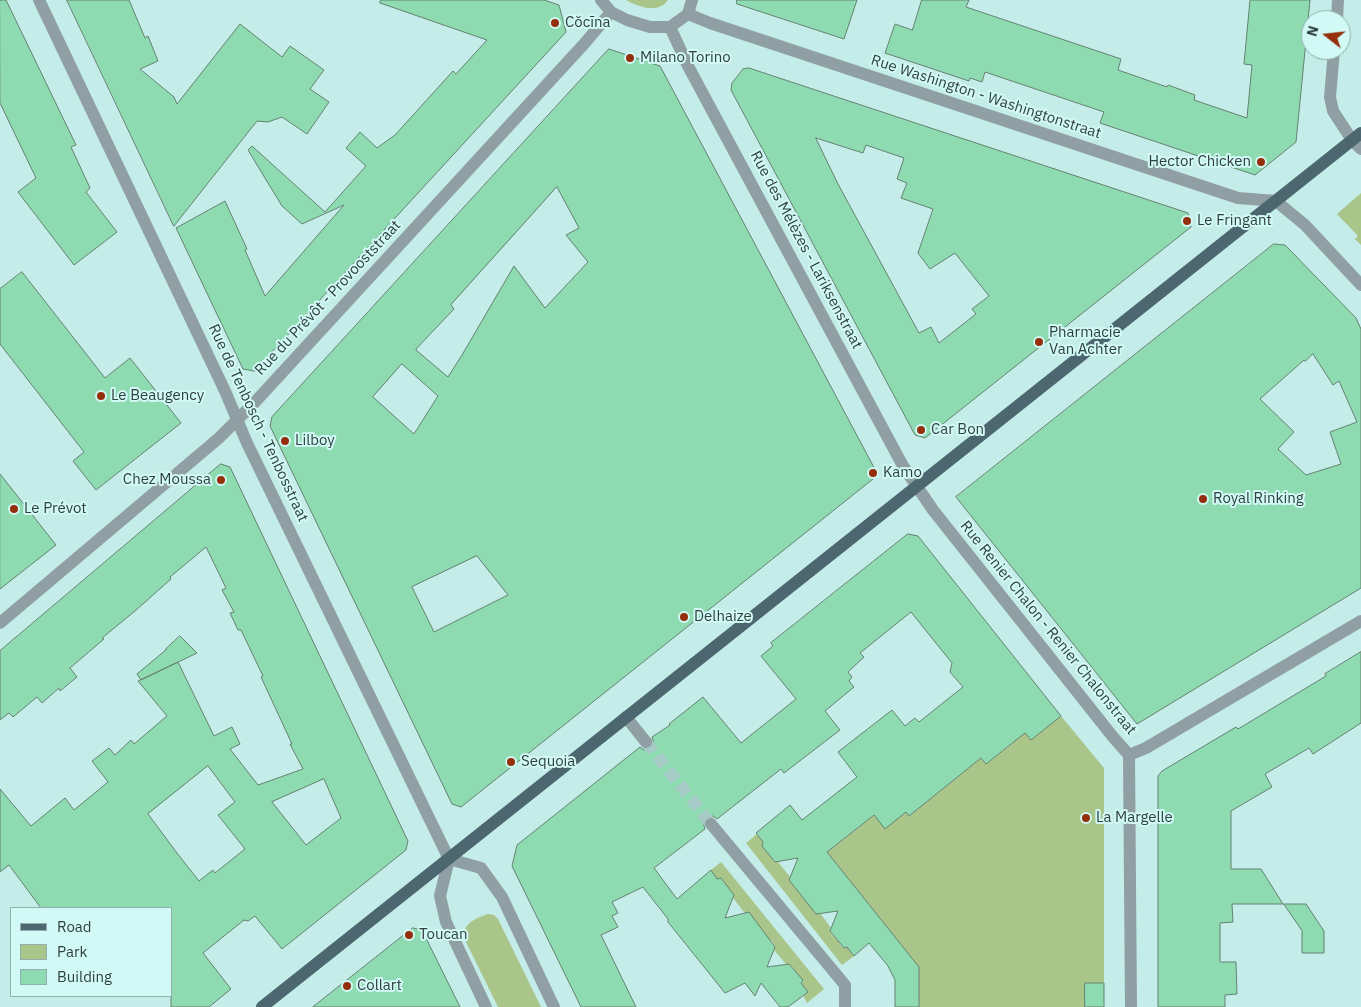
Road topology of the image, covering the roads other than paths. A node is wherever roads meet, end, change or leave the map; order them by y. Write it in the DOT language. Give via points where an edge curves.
graph roads {
  1 [pos="39,0"];
  2 [pos="601,0"];
  3 [pos="692,0"];
  4 [pos="611,12"];
  5 [pos="688,14"];
  6 [pos="670,27"];
  7 [pos="1333,60"];
  8 [pos="1358,141"];
  9 [pos="1276,201"];
  10 [pos="1361,285"];
  11 [pos="237,419"];
  12 [pos="917,486"];
  13 [pos="1361,621"];
  14 [pos="0,622"];
  15 [pos="626,717"];
  16 [pos="646,742"];
  17 [pos="1130,755"];
  18 [pos="711,824"];
  19 [pos="449,859"];
  20 [pos="262,1007"];
  21 [pos="486,1007"];
  22 [pos="554,1007"];
  23 [pos="845,1007"];
  24 [pos="1131,1007"];
  1 -- 11 [label="street, Rue de Tenbosch - Tenbosstraat"];
  2 -- 4 [label="street"];
  3 -- 5 [label="street"];
  4 -- 6 [label="street" via="650,27"];
  4 -- 11 [label="street, Rue du Prévôt - Provooststraat"];
  5 -- 6 [label="street"];
  5 -- 9 [label="street, Rue Washington - Washingtonstraat" via="1238,198"];
  6 -- 12 [label="street, Rue des Mélèzes - Lariksenstraat" via="903,466"];
  7 -- 8 [label="street" via="1330,97 1333,111"];
  8 -- 9 [label="main road"];
  9 -- 10 [label="street" via="1305,225"];
  9 -- 12 [label="main road"];
  11 -- 14 [label="street, Rue du Prévôt - Provooststraat" via="219,438"];
  11 -- 19 [label="street, Rue de Tenbosch - Tenbosstraat"];
  12 -- 15 [label="main road"];
  12 -- 17 [label="street, Rue Renier Chalon - Renier Chalonstraat"];
  13 -- 17 [label="street"];
  15 -- 16 [label="street"];
  15 -- 19 [label="main road"];
  17 -- 24 [label="street, Rue Renier Chalon - Renier Chalonstraat"];
  18 -- 23 [label="street" via="845,985"];
  19 -- 20 [label="main road"];
  19 -- 21 [label="street" via="440,896 446,922"];
  19 -- 22 [label="street" via="481,868 502,896"];
}
